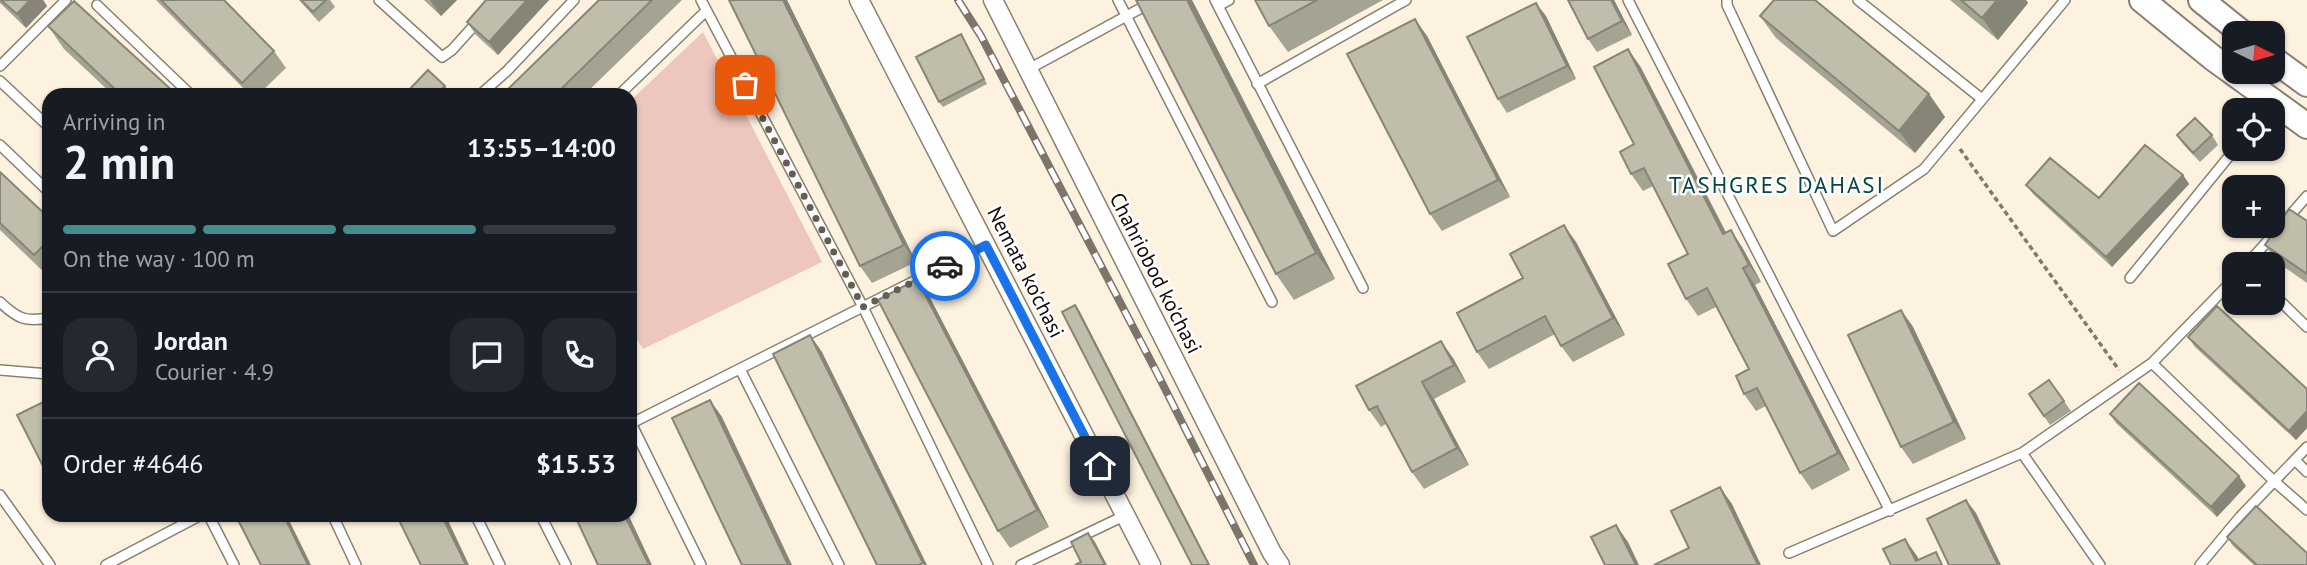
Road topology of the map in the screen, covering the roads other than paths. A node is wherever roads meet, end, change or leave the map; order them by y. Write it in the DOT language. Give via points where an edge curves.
graph roads {
  1 [pos="66,0"];
  2 [pos="379,0"];
  3 [pos="574,0"];
  4 [pos="701,0"];
  5 [pos="859,0"];
  6 [pos="993,0"];
  7 [pos="1118,0"];
  8 [pos="1156,0"];
  9 [pos="1229,0"];
  10 [pos="1406,0"];
  11 [pos="1628,0"];
  12 [pos="1727,0"];
  13 [pos="1858,0"];
  14 [pos="2065,0"];
  15 [pos="2142,0"];
  16 [pos="2200,0"];
  17 [pos="1216,3"];
  18 [pos="97,5"];
  19 [pos="488,10"];
  20 [pos="706,11"];
  21 [pos="2227,21"];
  22 [pos="0,66"];
  23 [pos="2286,69"];
  24 [pos="1027,70"];
  25 [pos="0,81"];
  26 [pos="1257,84"];
  27 [pos="2307,84"];
  28 [pos="184,88"];
  29 [pos="488,88"];
  30 [pos="626,88"];
  31 [pos="2259,98"];
  32 [pos="1982,99"];
  33 [pos="2285,115"];
  34 [pos="42,120"];
  35 [pos="2307,126"];
  36 [pos="0,145"];
  37 [pos="2225,161"];
  38 [pos="42,185"];
  39 [pos="2307,196"];
  40 [pos="986,245"];
  41 [pos="2258,252"];
  42 [pos="2130,278"];
  43 [pos="1363,288"];
  44 [pos="2222,291"];
  45 [pos="0,302"];
  46 [pos="1272,302"];
  47 [pos="2285,306"];
  48 [pos="863,307"];
  49 [pos="42,318"];
  50 [pos="2307,327"];
  51 [pos="2152,363"];
  52 [pos="740,369"];
  53 [pos="0,370"];
  54 [pos="42,373"];
  55 [pos="637,420"];
  56 [pos="637,437"];
  57 [pos="2307,447"];
  58 [pos="2022,453"];
  59 [pos="2294,460"];
  60 [pos="2307,472"];
  61 [pos="2274,481"];
  62 [pos="0,495"];
  63 [pos="2307,510"];
  64 [pos="1890,512"];
  65 [pos="1126,515"];
  66 [pos="190,522"];
  67 [pos="210,522"];
  68 [pos="336,522"];
  69 [pos="479,522"];
  70 [pos="544,522"];
  71 [pos="1789,553"];
  72 [pos="50,565"];
  73 [pos="106,565"];
  74 [pos="234,565"];
  75 [pos="356,565"];
  76 [pos="500,565"];
  77 [pos="566,565"];
  78 [pos="701,565"];
  79 [pos="839,565"];
  80 [pos="988,565"];
  81 [pos="1021,565"];
  82 [pos="1151,565"];
  83 [pos="1280,565"];
  84 [pos="2100,565"];
  85 [pos="2200,565"];
  1 -- 22 [label="lane"];
  2 -- 19 [label="lane" via="442,57"];
  3 -- 29 [label="lane"];
  4 -- 20 [label="lane"];
  5 -- 40 [label="street, Nemata ko'chasi"];
  6 -- 24 [label="street, Chahriobod ko'chasi"];
  7 -- 46 [label="lane"];
  8 -- 24 [label="lane"];
  9 -- 17 [label="lane"];
  10 -- 26 [label="lane"];
  11 -- 64 [label="lane"];
  12 -- 32 [label="lane" via="1833,231 1924,169"];
  13 -- 32 [label="lane"];
  14 -- 32 [label="lane"];
  15 -- 31 [label="main road"];
  16 -- 21 [label="main road"];
  17 -- 26 [label="lane"];
  18 -- 28 [label="lane"];
  20 -- 30 [label="lane"];
  20 -- 48 [label="lane"];
  23 -- 27 [label="main road"];
  24 -- 83 [label="street, Chahriobod ko'chasi"];
  25 -- 34 [label="lane"];
  26 -- 43 [label="lane"];
  33 -- 35 [label="main road"];
  36 -- 38 [label="lane"];
  37 -- 42 [label="lane"];
  39 -- 41 [label="lane"];
  40 -- 48 [label="lane"];
  40 -- 65 [label="street, Nemata ko'chasi"];
  44 -- 51 [label="lane"];
  45 -- 49 [label="lane" via="15,316"];
  47 -- 50 [label="lane"];
  48 -- 52 [label="lane"];
  48 -- 80 [label="lane"];
  51 -- 58 [label="lane"];
  51 -- 61 [label="lane"];
  52 -- 55 [label="lane"];
  52 -- 79 [label="lane"];
  53 -- 54 [label="lane"];
  56 -- 78 [label="lane"];
  57 -- 59 [label="lane"];
  58 -- 64 [label="lane"];
  58 -- 84 [label="lane"];
  59 -- 60 [label="lane"];
  59 -- 61 [label="lane"];
  61 -- 63 [label="lane"];
  61 -- 85 [label="lane"];
  62 -- 72 [label="lane"];
  64 -- 71 [label="lane"];
  65 -- 81 [label="lane"];
  65 -- 82 [label="street, Nemata ko'chasi"];
  66 -- 73 [label="lane"];
  67 -- 74 [label="lane"];
  68 -- 75 [label="lane"];
  69 -- 76 [label="lane"];
  70 -- 77 [label="lane"];
}
